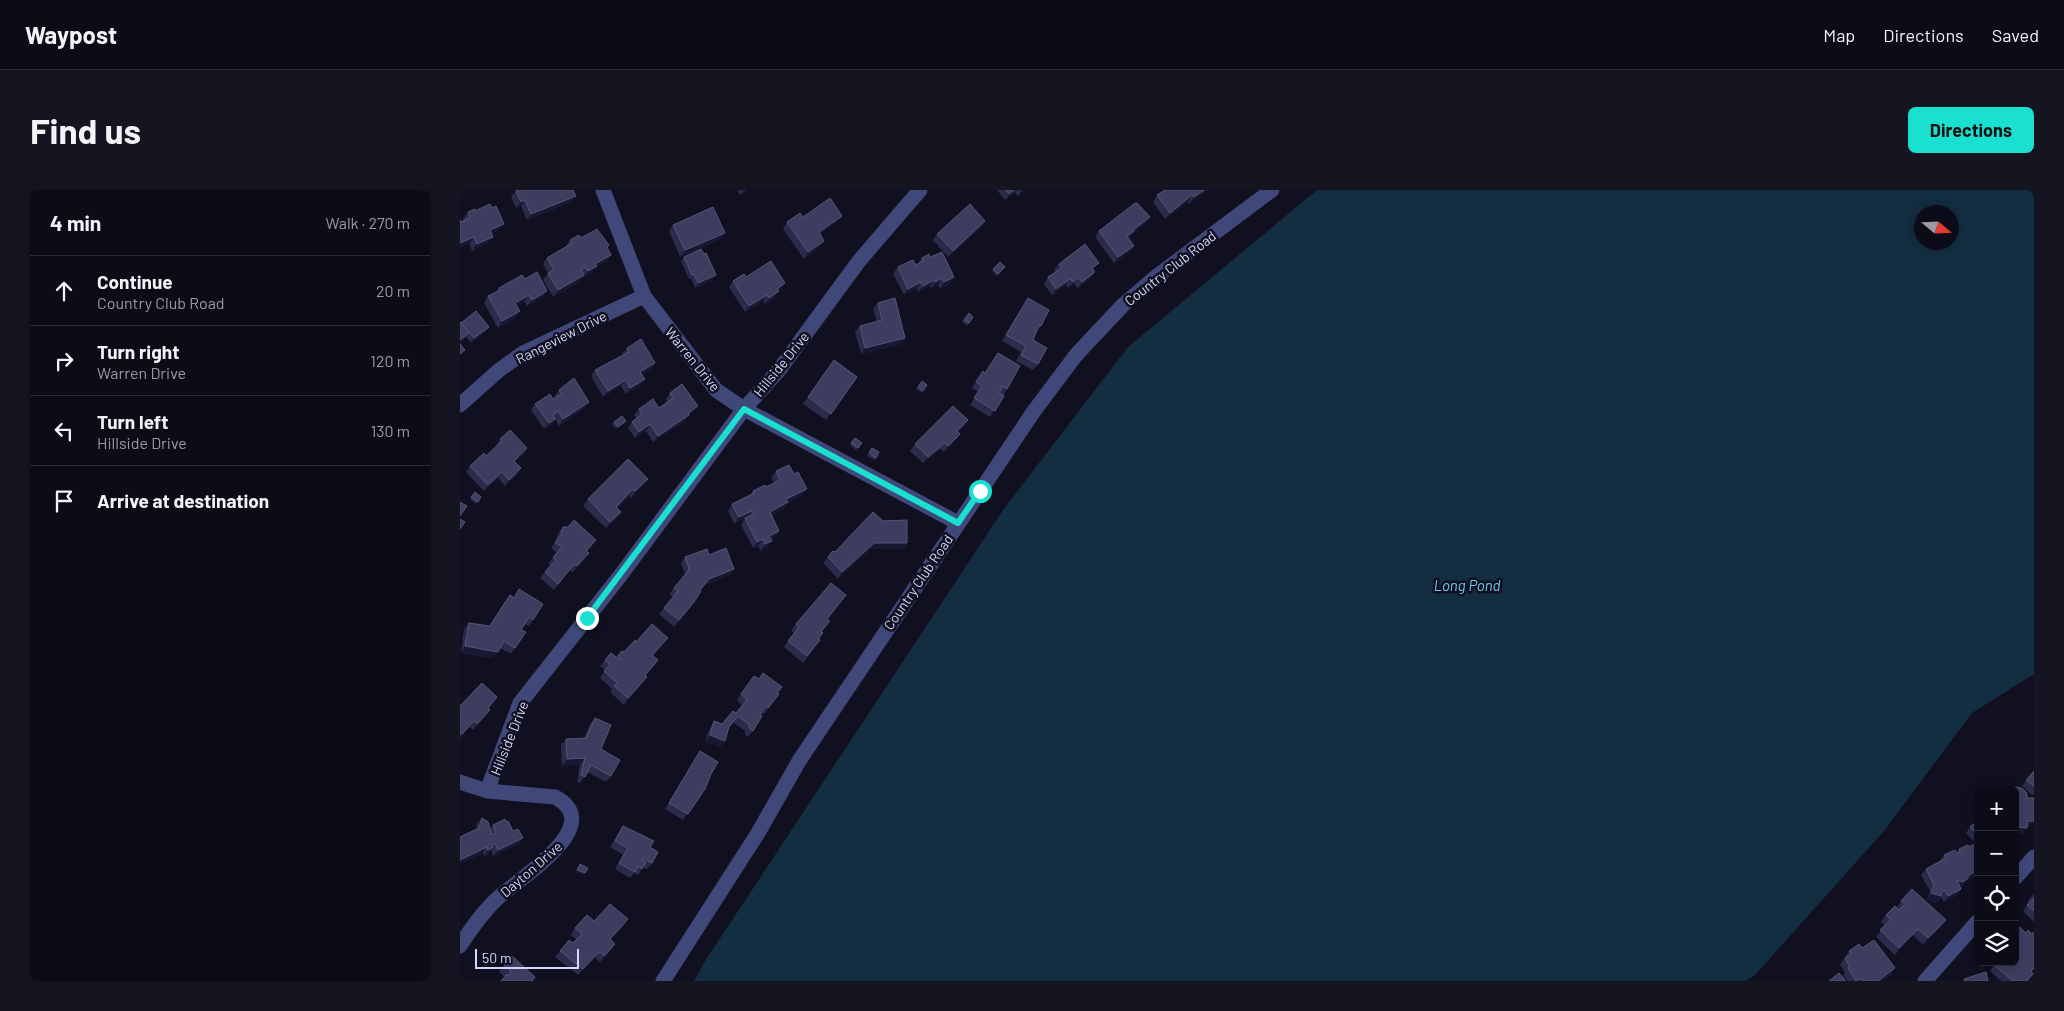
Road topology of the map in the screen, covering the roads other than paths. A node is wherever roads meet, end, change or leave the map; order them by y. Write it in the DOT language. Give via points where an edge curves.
graph roads {
  1 [pos="603,190"];
  2 [pos="920,190"];
  3 [pos="1272,190"];
  4 [pos="644,296"];
  5 [pos="460,405"];
  6 [pos="744,409"];
  7 [pos="958,523"];
  8 [pos="460,782"];
  9 [pos="487,791"];
  10 [pos="2034,857"];
  11 [pos="2017,876"];
  12 [pos="1974,926"];
  13 [pos="460,946"];
  14 [pos="663,981"];
  15 [pos="1925,981"];
  1 -- 4 [label="street, Warren Drive"];
  2 -- 6 [label="street, Hillside Drive" via="859,261 779,370"];
  3 -- 7 [label="street, Country Club Road" via="1123,305 1076,355"];
  4 -- 5 [label="street, Rangeview Drive" via="523,353"];
  4 -- 6 [label="street, Warren Drive" via="716,390"];
  6 -- 7 [label="street, Warren Drive"];
  6 -- 9 [label="street, Hillside Drive" via="620,576 520,703"];
  7 -- 14 [label="street, Country Club Road" via="799,761 758,833"];
  8 -- 9 [label="street"];
  9 -- 13 [label="street, Dayton Drive" via="555,797 569,808 572,828 535,869 498,898 474,924"];
  10 -- 11 [label="street"];
  12 -- 15 [label="street"];
}
